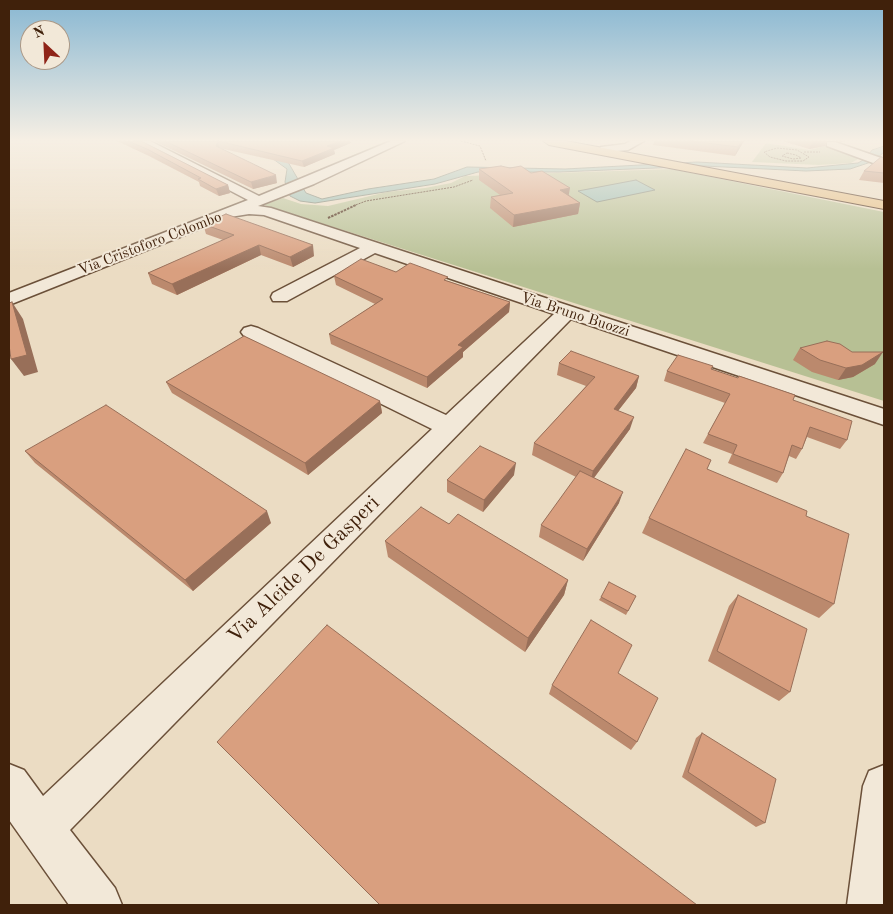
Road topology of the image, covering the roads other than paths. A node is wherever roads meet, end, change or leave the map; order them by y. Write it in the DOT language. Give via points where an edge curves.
graph roads {
  1 [pos="232,184"];
  2 [pos="298,184"];
  3 [pos="775,184"];
  4 [pos="265,199"];
  5 [pos="884,205"];
  6 [pos="230,213"];
  7 [pos="373,247"];
  8 [pos="9,292"];
  9 [pos="280,297"];
  10 [pos="9,300"];
  11 [pos="567,312"];
  12 [pos="251,332"];
  13 [pos="884,417"];
  14 [pos="450,427"];
  15 [pos="9,785"];
  16 [pos="884,786"];
  17 [pos="41,828"];
  18 [pos="98,905"];
  19 [pos="872,905"];
  1 -- 4 [label="street"];
  2 -- 4 [label="street, Via Cristoforo Colombo"];
  3 -- 5 [label="main road"];
  4 -- 6 [label="street, Via Bruno Buozzi" via="248,210"];
  4 -- 7 [label="street, Via Bruno Buozzi" via="312,227"];
  4 -- 8 [label="street, Via Cristoforo Colombo"];
  6 -- 10 [label="street, Via Cristoforo Colombo"];
  7 -- 9 [label="street"];
  7 -- 11 [label="street, Via Bruno Buozzi"];
  11 -- 13 [label="street, Via Bruno Buozzi"];
  11 -- 14 [label="street, Via Alcide De Gasperi"];
  12 -- 14 [label="street"];
  14 -- 17 [label="street, Via Alcide De Gasperi"];
  15 -- 17 [label="street"];
  16 -- 19 [label="street"];
  17 -- 18 [label="street"];
}
